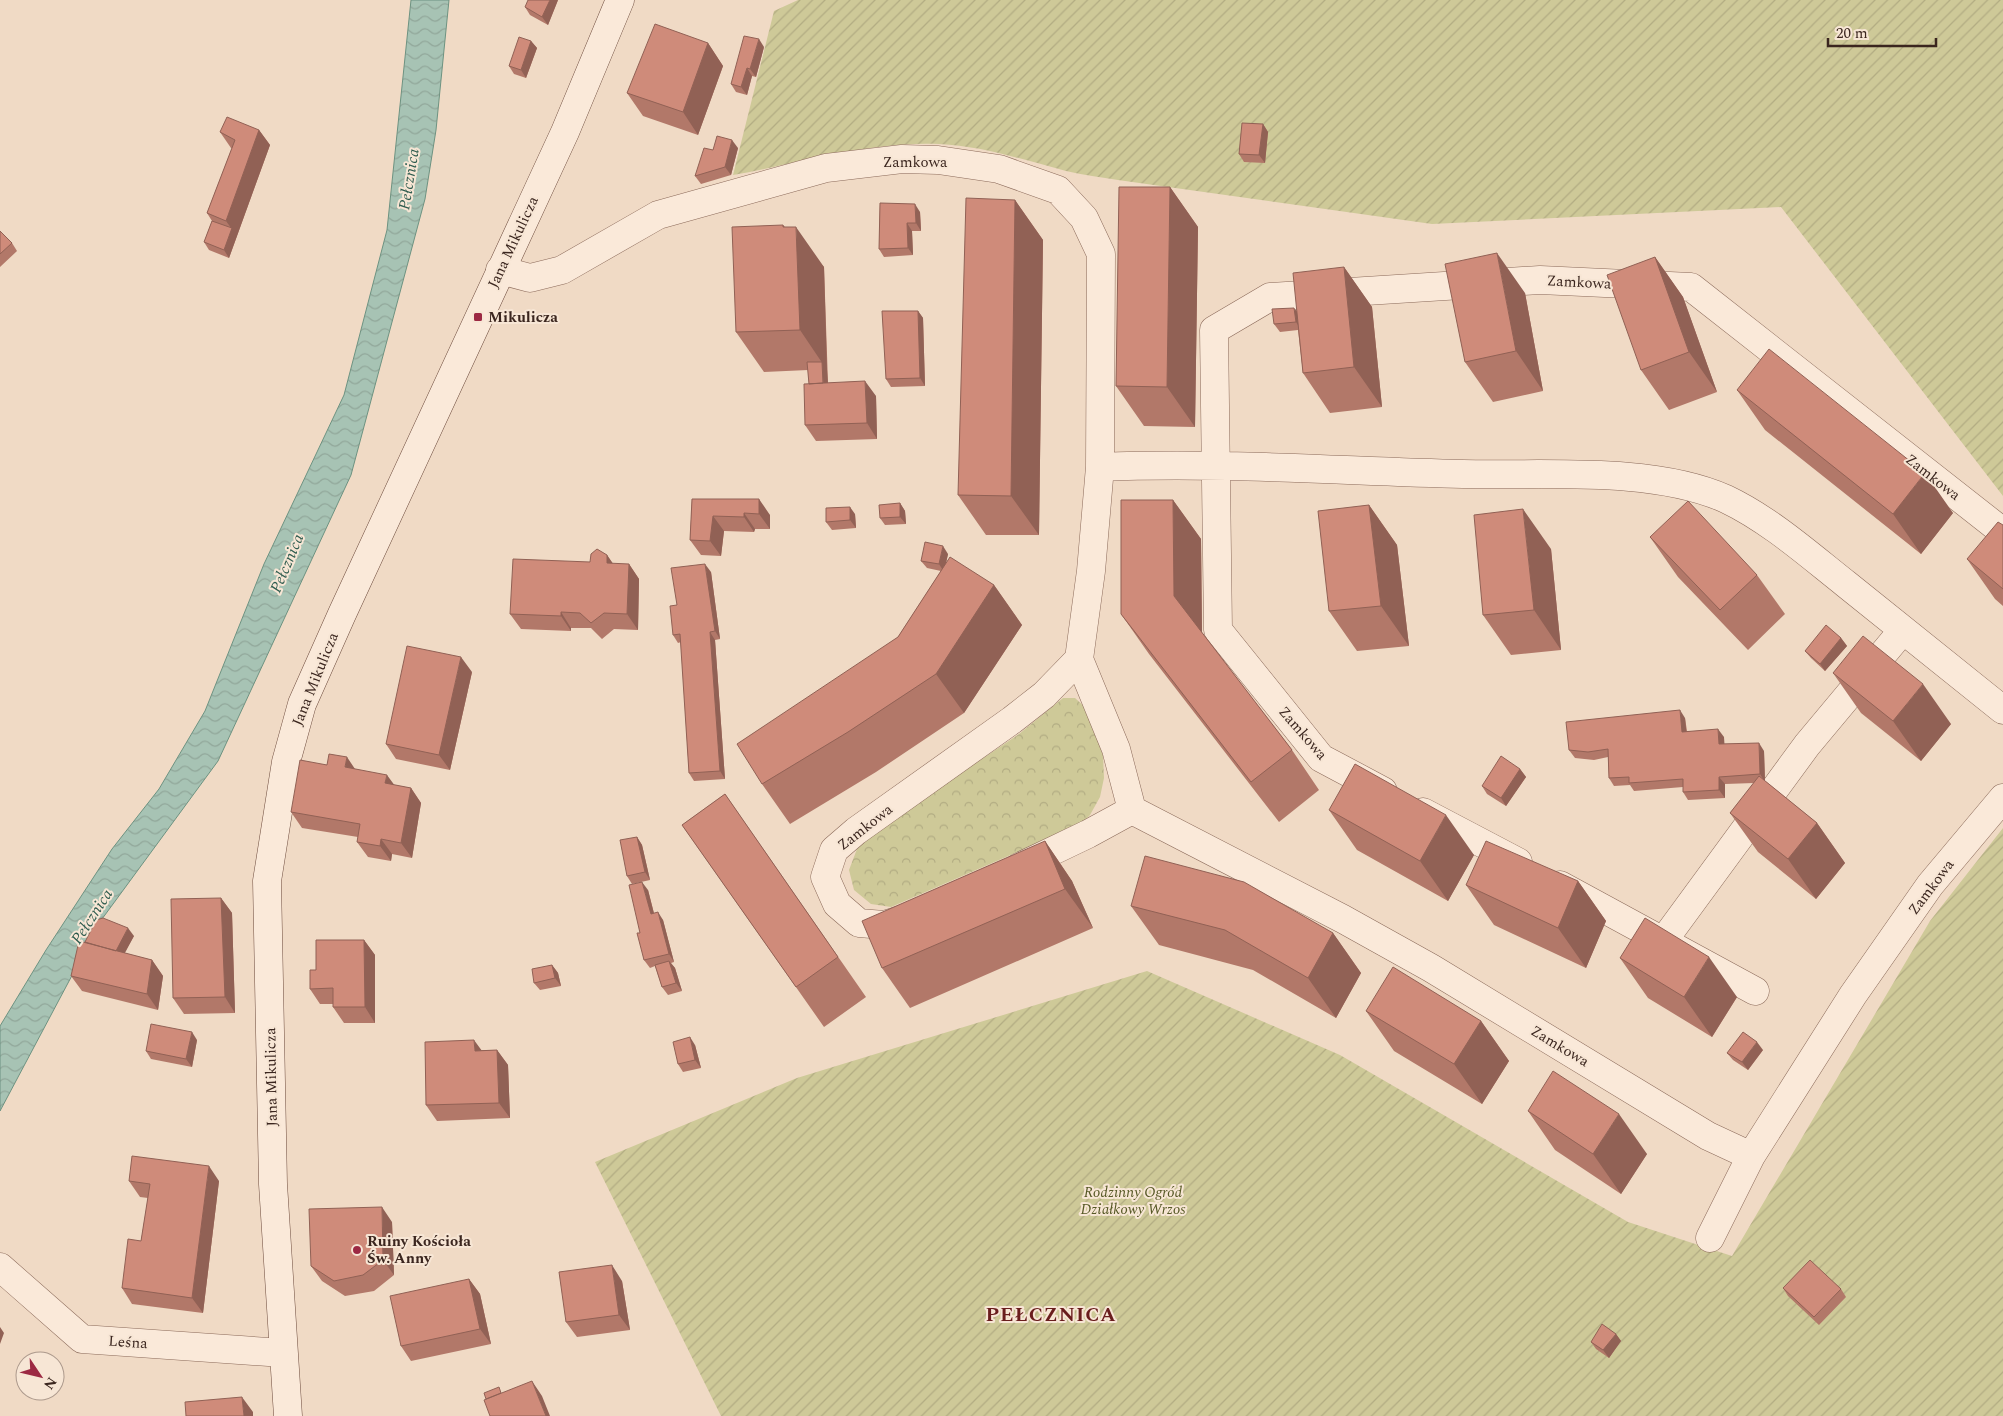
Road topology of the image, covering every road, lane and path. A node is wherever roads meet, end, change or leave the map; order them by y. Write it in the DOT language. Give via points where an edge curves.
graph roads {
  1 [pos="620,0"];
  2 [pos="500,270"];
  3 [pos="1217,465"];
  4 [pos="1100,467"];
  5 [pos="2003,532"];
  6 [pos="1903,630"];
  7 [pos="1079,659"];
  8 [pos="2003,710"];
  9 [pos="2003,798"];
  10 [pos="1132,810"];
  11 [pos="999,876"];
  12 [pos="928,910"];
  13 [pos="1664,940"];
  14 [pos="1755,991"];
  15 [pos="1750,1156"];
  16 [pos="1710,1238"];
  17 [pos="0,1267"];
  18 [pos="283,1353"];
  19 [pos="288,1416"];
  1 -- 2 [label="street, Jana Mikulicza" via="565,132"];
  2 -- 4 [label="street, Zamkowa" via="530,278 562,270 658,215 826,168 902,159 938,160 999,169 1058,190 1084,218 1101,254"];
  2 -- 18 [label="street, Jana Mikulicza" via="302,704 286,762 267,881 273,1184"];
  3 -- 4 [label="street"];
  3 -- 5 [label="street, Zamkowa" via="1214,330 1270,297 1540,280 1691,287"];
  3 -- 6 [label="street" via="1465,474 1565,474 1639,478 1691,487 1746,509 1800,547"];
  3 -- 13 [label="street, Zamkowa" via="1218,630 1321,758"];
  4 -- 7 [label="street, Zamkowa"];
  6 -- 8 [label="street"];
  6 -- 13 [label="street" via="1807,745"];
  7 -- 10 [label="street" via="1116,749"];
  7 -- 12 [label="street, Zamkowa" via="1044,695 1012,720 834,850 825,877 837,904 859,923 884,925"];
  9 -- 15 [label="street, Zamkowa" via="1930,885 1853,995"];
  10 -- 11 [label="street"];
  10 -- 15 [label="street, Zamkowa" via="1431,968 1708,1136"];
  13 -- 14 [label="street, Zamkowa"];
  15 -- 16 [label="street, Zamkowa"];
  17 -- 18 [label="street, Leśna" via="82,1339"];
  18 -- 19 [label="street, Jana Mikulicza"];
}
